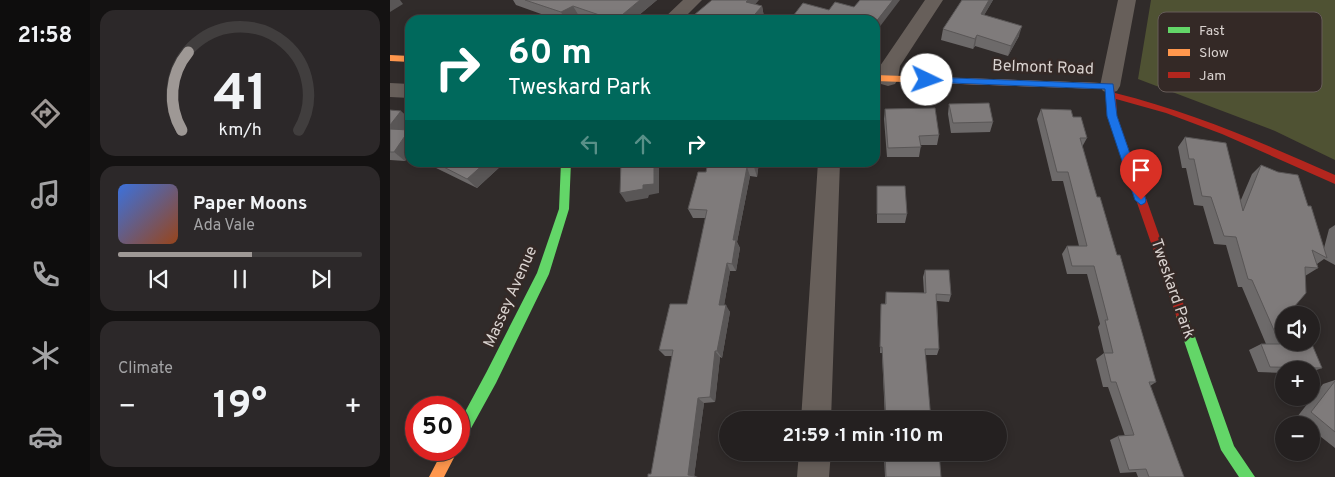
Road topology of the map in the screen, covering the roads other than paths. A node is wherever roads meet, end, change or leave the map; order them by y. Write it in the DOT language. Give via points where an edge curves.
graph roads {
  1 [pos="693,0"];
  2 [pos="934,0"];
  3 [pos="1127,0"];
  4 [pos="676,15"];
  5 [pos="390,58"];
  6 [pos="405,59"];
  7 [pos="882,78"];
  8 [pos="390,90"];
  9 [pos="405,91"];
  10 [pos="1110,91"];
  11 [pos="566,167"];
  12 [pos="829,167"];
  13 [pos="1335,180"];
  14 [pos="816,411"];
  15 [pos="470,416"];
  16 [pos="445,461"];
  17 [pos="814,461"];
  18 [pos="436,477"];
  19 [pos="813,477"];
  20 [pos="1248,477"];
  1 -- 4 [label="street"];
  2 -- 7 [label="street"];
  3 -- 10 [label="street"];
  5 -- 6 [label="street"];
  7 -- 10 [label="street, Belmont Road"];
  8 -- 9 [label="street"];
  10 -- 13 [label="street, Belmont Road" via="1201,122"];
  10 -- 20 [label="street, Tweskard Park" via="1112,116 1228,450"];
  11 -- 15 [label="street, Massey Avenue" via="564,209 543,274"];
  12 -- 14 [label="street"];
  16 -- 18 [label="street"];
  17 -- 19 [label="street"];
}
